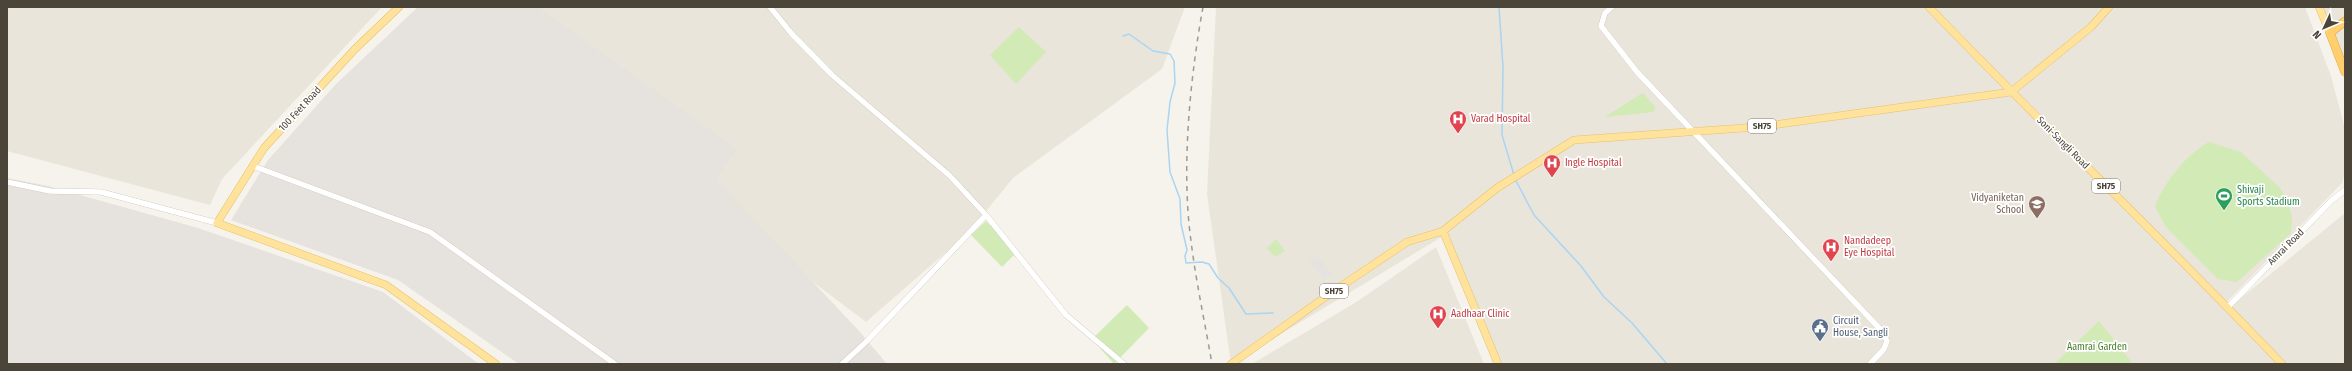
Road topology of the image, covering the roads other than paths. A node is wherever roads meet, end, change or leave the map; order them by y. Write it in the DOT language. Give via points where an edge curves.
graph roads {
  1 [pos="399,7"];
  2 [pos="770,7"];
  3 [pos="1612,7"];
  4 [pos="1929,7"];
  5 [pos="2110,7"];
  6 [pos="2319,7"];
  7 [pos="2345,21"];
  8 [pos="2330,33"];
  9 [pos="2345,72"];
  10 [pos="2011,92"];
  11 [pos="1693,132"];
  12 [pos="253,166"];
  13 [pos="7,182"];
  14 [pos="2345,190"];
  15 [pos="986,215"];
  16 [pos="217,222"];
  17 [pos="1443,231"];
  18 [pos="2229,306"];
  19 [pos="496,364"];
  20 [pos="615,364"];
  21 [pos="842,364"];
  22 [pos="1124,364"];
  23 [pos="1231,364"];
  24 [pos="1498,364"];
  25 [pos="1870,364"];
  26 [pos="2282,364"];
  1 -- 12 [label="main road, 100 Feet Road" via="355,49 269,142"];
  2 -- 15 [label="street" via="832,75 937,165"];
  3 -- 11 [label="street" via="1601,23 1603,30 1650,87"];
  4 -- 10 [label="main road, Soni-Sangli Road / SH75"];
  5 -- 10 [label="main road" via="2091,27"];
  6 -- 8 [label="main road"];
  7 -- 8 [label="highway"];
  8 -- 9 [label="highway"];
  10 -- 11 [label="main road, SH75" via="1758,127"];
  10 -- 18 [label="main road, Soni-Sangli Road / SH75"];
  11 -- 17 [label="main road, SH75" via="1574,140 1521,172"];
  11 -- 25 [label="street" via="1881,330 1887,341 1884,349"];
  12 -- 16 [label="main road, 100 Feet Road"];
  12 -- 20 [label="street" via="430,232"];
  13 -- 16 [label="street" via="50,191 101,192"];
  14 -- 18 [label="street, Amrai Road" via="2331,201"];
  15 -- 21 [label="street"];
  15 -- 22 [label="street" via="1066,315"];
  16 -- 19 [label="main road" via="386,285"];
  17 -- 23 [label="main road, SH75" via="1408,242"];
  17 -- 24 [label="main road"];
  18 -- 26 [label="main road, Soni-Sangli Road / SH75"];
}
